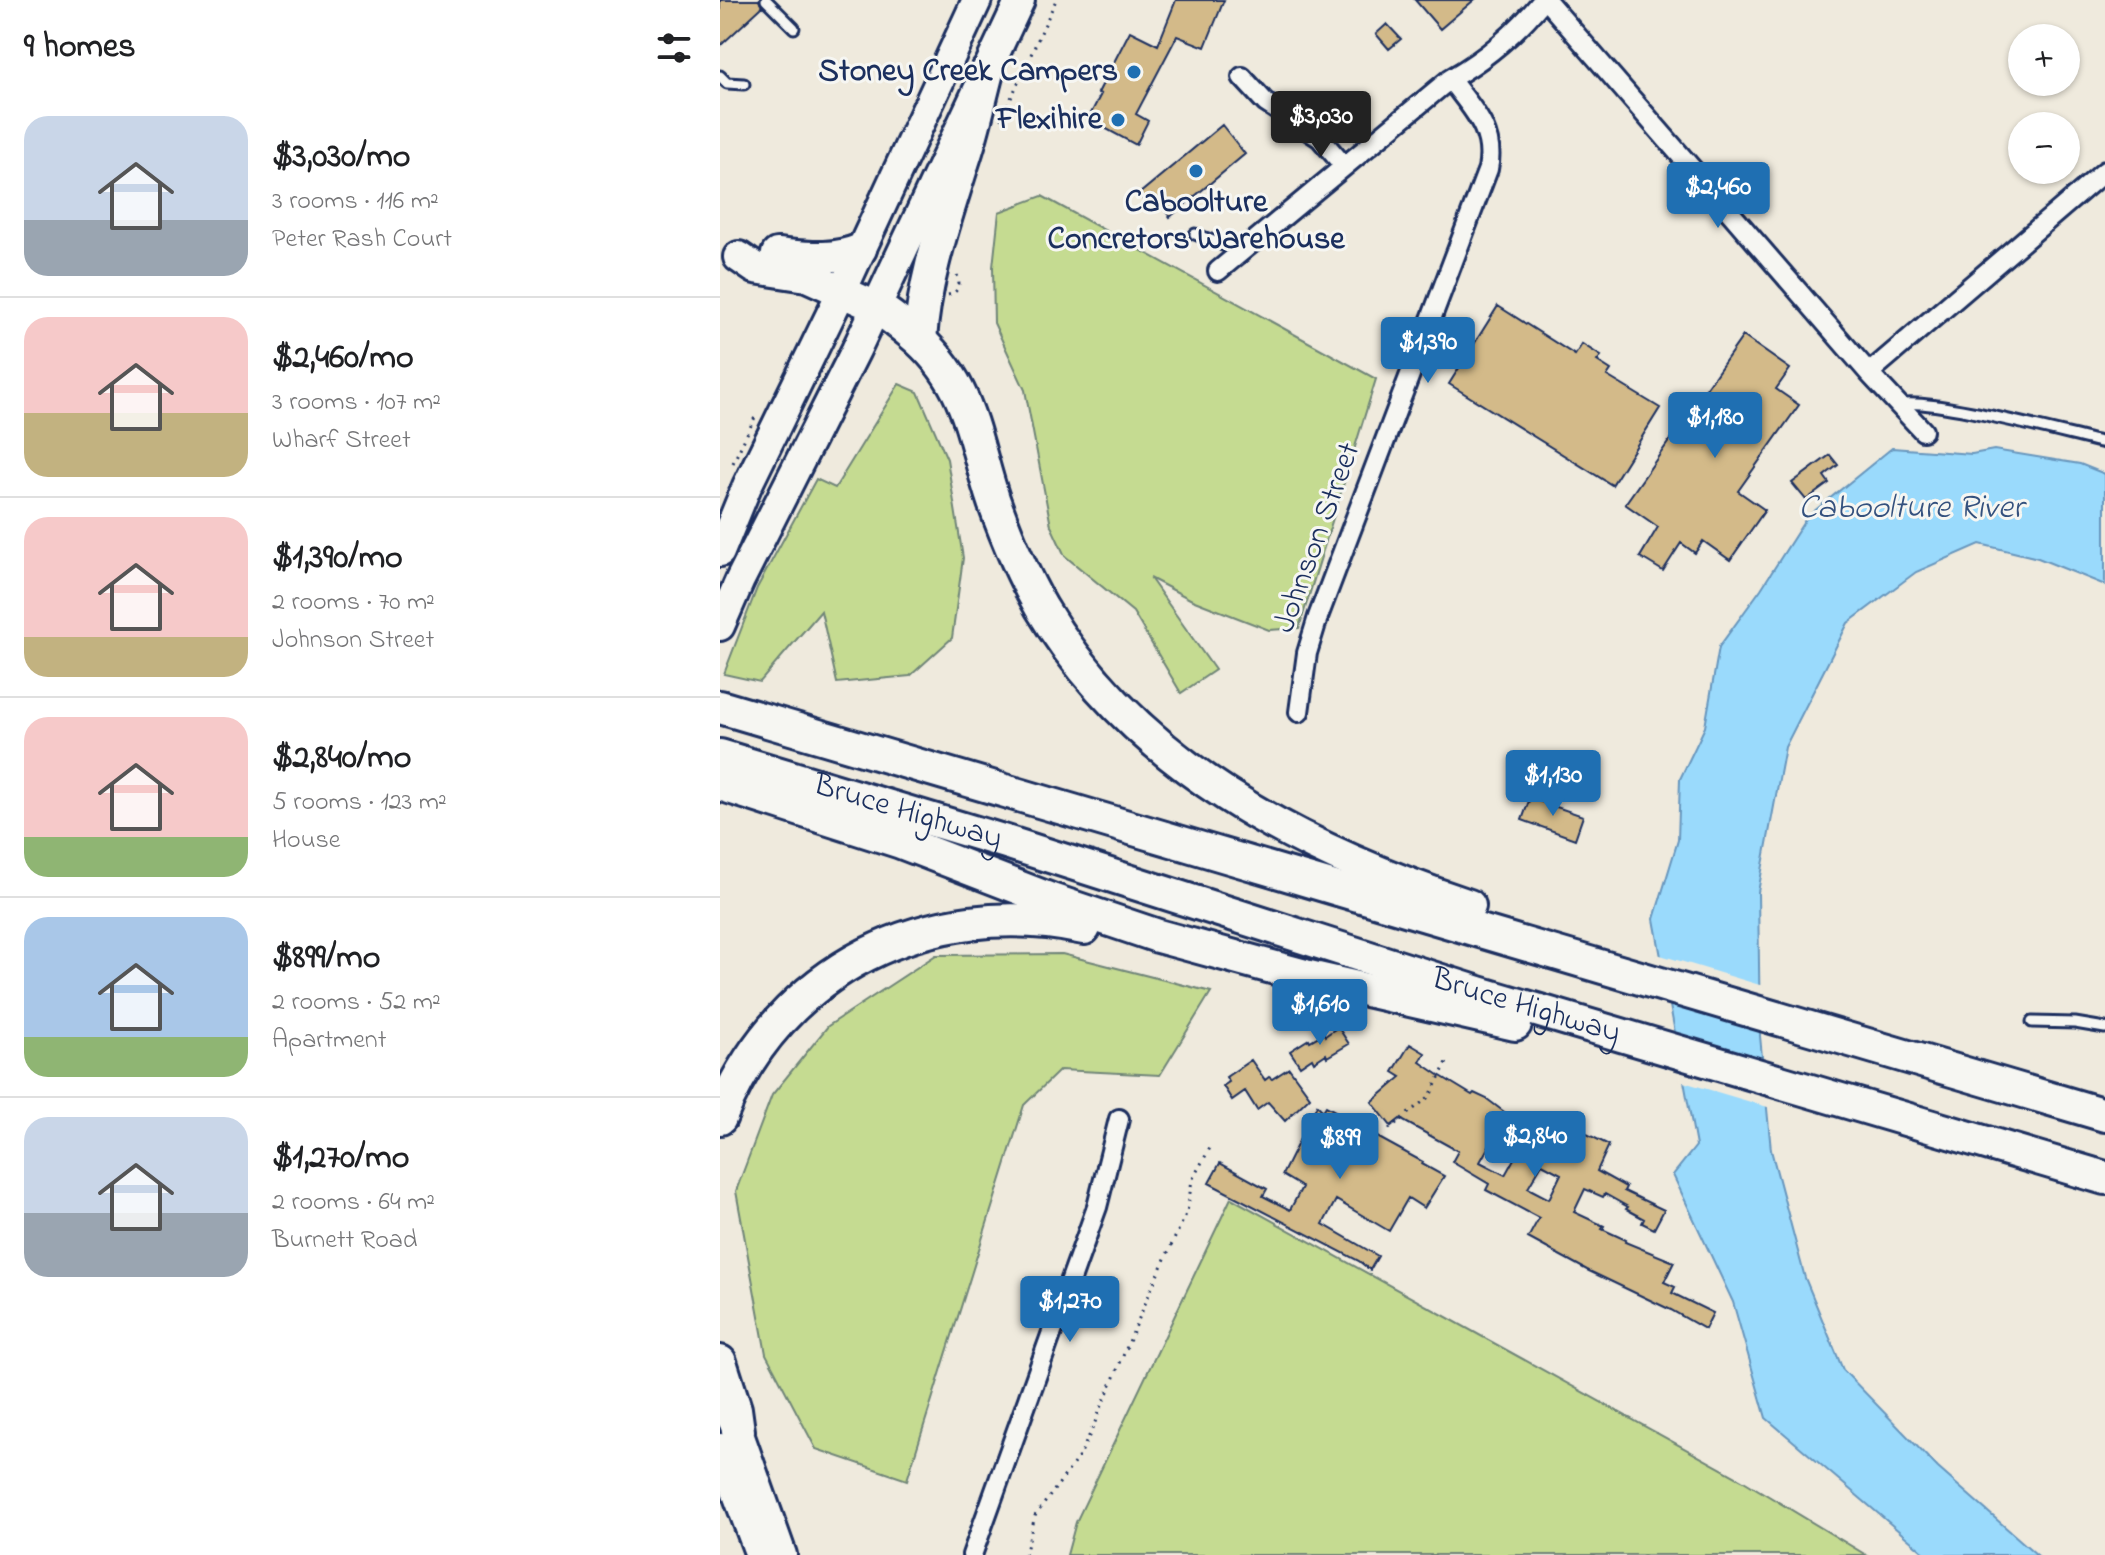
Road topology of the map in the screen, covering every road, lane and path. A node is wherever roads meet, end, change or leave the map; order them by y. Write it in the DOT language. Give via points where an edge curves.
graph roads {
  1 [pos="766,0"];
  2 [pos="977,0"];
  3 [pos="1020,0"];
  4 [pos="1544,0"];
  5 [pos="794,28"];
  6 [pos="987,72"];
  7 [pos="720,76"];
  8 [pos="1242,77"];
  9 [pos="1450,79"];
  10 [pos="744,84"];
  11 [pos="1344,166"];
  12 [pos="2105,171"];
  13 [pos="1195,234"];
  14 [pos="861,249"];
  15 [pos="1241,252"];
  16 [pos="730,258"];
  17 [pos="1218,271"];
  18 [pos="842,291"];
  19 [pos="876,307"];
  20 [pos="920,340"];
  21 [pos="1869,373"];
  22 [pos="1899,405"];
  23 [pos="1923,431"];
  24 [pos="2105,443"];
  25 [pos="720,552"];
  26 [pos="720,626"];
  27 [pos="720,707"];
  28 [pos="1299,712"];
  29 [pos="720,756"];
  30 [pos="720,784"];
  31 [pos="1158,936"];
  32 [pos="1597,965"];
  33 [pos="2032,1022"];
  34 [pos="1581,1024"];
  35 [pos="2105,1028"];
  36 [pos="1448,1060"];
  37 [pos="2105,1115"];
  38 [pos="720,1118"];
  39 [pos="1119,1119"];
  40 [pos="1389,1129"];
  41 [pos="1210,1148"];
  42 [pos="2105,1178"];
  43 [pos="720,1362"];
  44 [pos="720,1390"];
  45 [pos="729,1440"];
  46 [pos="760,1555"];
  47 [pos="782,1555"];
  48 [pos="972,1555"];
  49 [pos="1025,1555"];
  1 -- 5 [label="lane"];
  2 -- 14 [label="main road"];
  3 -- 6 [label="main road"];
  4 -- 9 [label="street" via="1472,66"];
  4 -- 21 [label="street"];
  6 -- 19 [label="main road"];
  6 -- 20 [label="highway" via="942,224"];
  7 -- 10 [label="lane" via="727,83"];
  8 -- 11 [label="street" via="1266,103 1320,138"];
  9 -- 11 [label="street"];
  9 -- 28 [label="street, Johnson Street" via="1488,134 1488,169 1318,617"];
  11 -- 15 [label="street"];
  12 -- 21 [label="street"];
  13 -- 15 [label="lane"];
  14 -- 16 [label="highway" via="823,259 757,252"];
  14 -- 18 [label="main road"];
  15 -- 17 [label="street"];
  16 -- 18 [label="highway" via="755,268 807,276"];
  18 -- 19 [label="highway"];
  18 -- 25 [label="main road"];
  19 -- 20 [label="highway"];
  19 -- 26 [label="main road"];
  20 -- 32 [label="highway" via="940,359 961,393 1000,517 1041,607 1085,670 1140,730 1216,787 1327,851 1423,891 1573,940"];
  21 -- 22 [label="street"];
  22 -- 23 [label="street"];
  22 -- 24 [label="lane" via="1935,406"];
  27 -- 32 [label="highway, Bruce Highway"];
  29 -- 34 [label="highway, Bruce Highway"];
  30 -- 31 [label="highway"];
  31 -- 34 [label="highway" via="1305,976 1541,1029"];
  31 -- 38 [label="highway" via="1130,938 1065,924 1004,919 953,924 888,944 827,979 791,1008 745,1067"];
  32 -- 37 [label="highway, Bruce Highway"];
  33 -- 35 [label="lane"];
  34 -- 42 [label="highway, Bruce Highway"];
  36 -- 40 [label="path" via="1430,1096"];
  39 -- 48 [label="street" via="1097,1207"];
  41 -- 49 [label="path" via="1192,1180 1187,1212 1090,1434 1035,1516"];
  43 -- 45 [label="highway" via="735,1409"];
  44 -- 45 [label="main road"];
  45 -- 46 [label="main road"];
  45 -- 47 [label="main road"];
}
